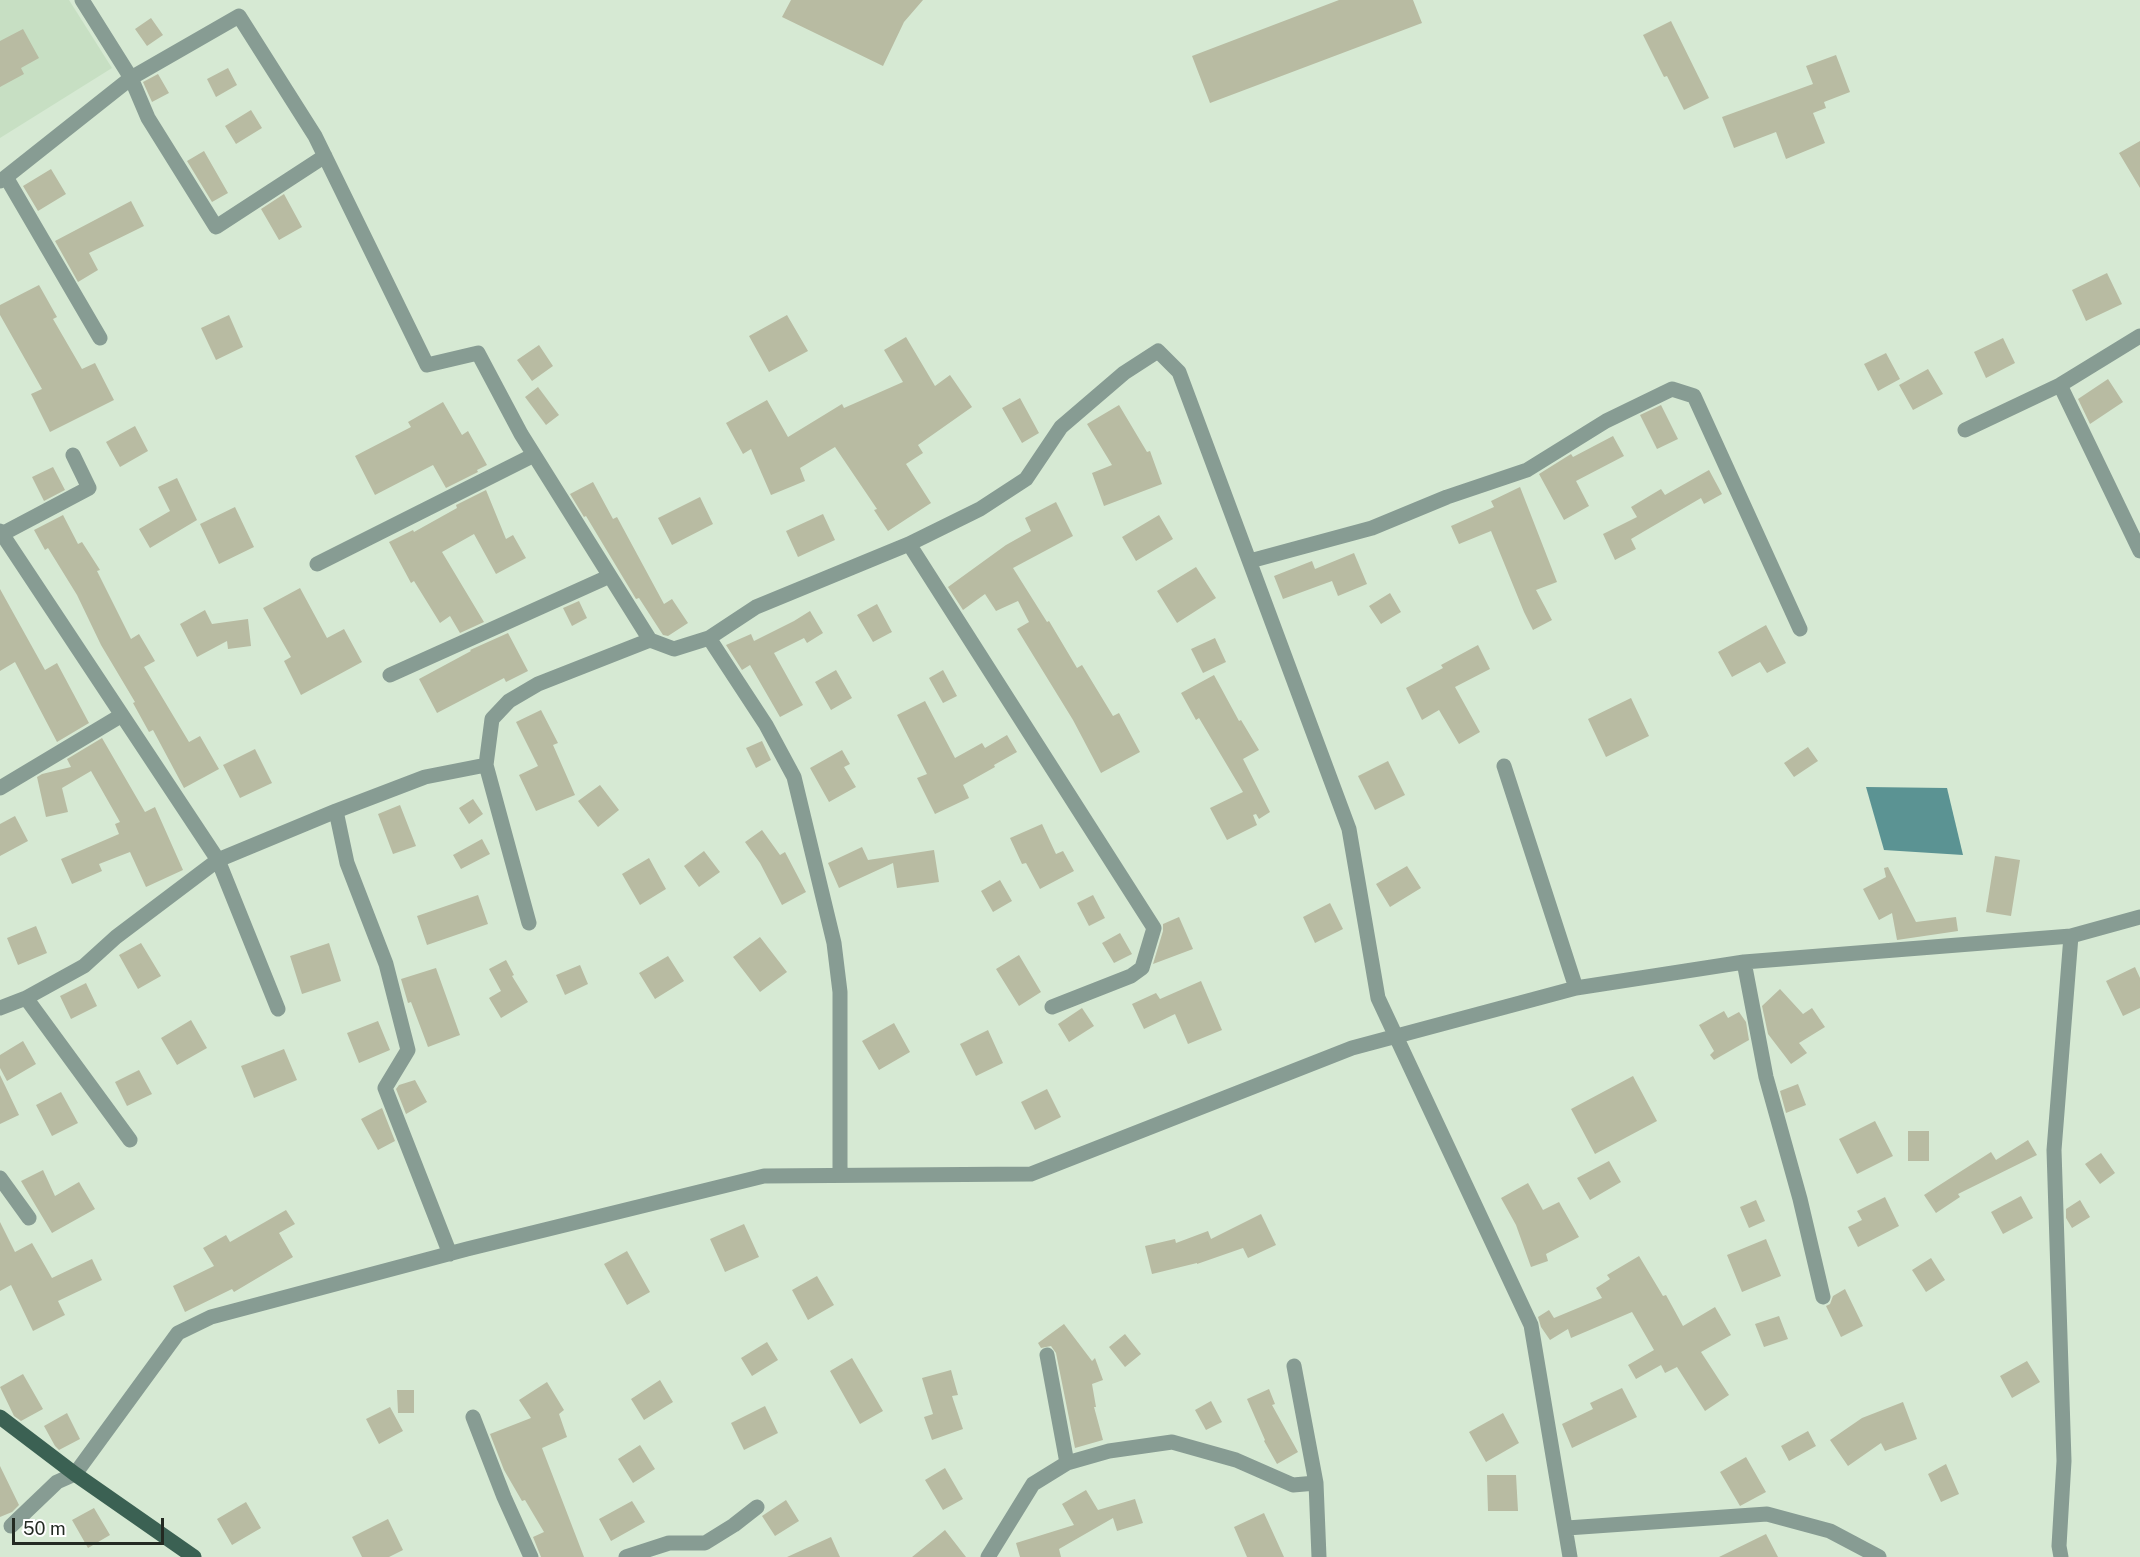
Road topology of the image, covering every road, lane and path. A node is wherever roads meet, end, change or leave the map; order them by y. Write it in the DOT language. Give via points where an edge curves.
graph roads {
  1 [pos="82,0"];
  2 [pos="130,78"];
  3 [pos="325,156"];
  4 [pos="3,179"];
  5 [pos="2140,336"];
  6 [pos="100,338"];
  7 [pos="2060,385"];
  8 [pos="1965,430"];
  9 [pos="534,454"];
  10 [pos="74,455"];
  11 [pos="1,532"];
  12 [pos="909,544"];
  13 [pos="2140,551"];
  14 [pos="1250,561"];
  15 [pos="317,564"];
  16 [pos="610,576"];
  17 [pos="1800,629"];
  18 [pos="709,638"];
  19 [pos="650,640"];
  20 [pos="390,675"];
  21 [pos="122,715"];
  22 [pos="486,765"];
  23 [pos="1504,766"];
  24 [pos="0,788"];
  25 [pos="336,812"];
  26 [pos="218,860"];
  27 [pos="2140,917"];
  28 [pos="529,923"];
  29 [pos="2072,936"];
  30 [pos="1744,962"];
  31 [pos="1576,988"];
  32 [pos="26,998"];
  33 [pos="1052,1007"];
  34 [pos="0,1008"];
  35 [pos="278,1009"];
  36 [pos="1396,1036"];
  37 [pos="130,1140"];
  38 [pos="840,1175"];
  39 [pos="0,1178"];
  40 [pos="29,1218"];
  41 [pos="450,1254"];
  42 [pos="1823,1297"];
  43 [pos="1047,1356"];
  44 [pos="1294,1366"];
  45 [pos="0,1417"];
  46 [pos="473,1417"];
  47 [pos="1067,1463"];
  48 [pos="75,1474"];
  49 [pos="1316,1483"];
  50 [pos="757,1507"];
  51 [pos="11,1526"];
  52 [pos="1567,1528"];
  53 [pos="191,1556"];
  54 [pos="531,1557"];
  55 [pos="626,1557"];
  56 [pos="988,1557"];
  57 [pos="1319,1557"];
  58 [pos="1570,1557"];
  59 [pos="1879,1557"];
  60 [pos="2061,1557"];
  1 -- 2 [label="street"];
  2 -- 3 [label="street" via="239,16"];
  2 -- 3 [label="street" via="148,118 216,227"];
  2 -- 4 [label="street"];
  3 -- 9 [label="street" via="427,365 478,352"];
  4 -- 6 [label="street"];
  5 -- 7 [label="street"];
  7 -- 8 [label="street"];
  7 -- 13 [label="street"];
  9 -- 15 [label="street"];
  9 -- 16 [label="street"];
  10 -- 11 [label="street" via="89,488"];
  11 -- 21 [label="street"];
  12 -- 14 [label="street" via="980,509 1026,479 1061,426 1124,373 1158,351 1179,372"];
  12 -- 18 [label="street" via="756,606"];
  12 -- 33 [label="street" via="1154,928 1142,968 1137,972"];
  14 -- 17 [label="street" via="1372,528 1447,496 1527,470 1606,421 1672,389 1694,396"];
  14 -- 36 [label="street" via="1348,829 1378,998"];
  16 -- 19 [label="street"];
  16 -- 20 [label="street"];
  18 -- 19 [label="street" via="674,650"];
  18 -- 38 [label="street" via="766,725 794,777 834,943 840,992"];
  19 -- 22 [label="street" via="538,684 509,701 492,719"];
  21 -- 24 [label="street"];
  21 -- 26 [label="street"];
  22 -- 25 [label="street" via="425,777"];
  22 -- 28 [label="street"];
  23 -- 31 [label="street"];
  25 -- 26 [label="street"];
  25 -- 41 [label="street" via="347,862 386,964 408,1050 386,1088"];
  26 -- 32 [label="street" via="84,966"];
  26 -- 35 [label="street"];
  27 -- 29 [label="street"];
  29 -- 30 [label="street"];
  29 -- 60 [label="street" via="2054,1150 2064,1461"];
  30 -- 31 [label="street"];
  30 -- 42 [label="street" via="1766,1077"];
  31 -- 36 [label="street"];
  32 -- 34 [label="street"];
  32 -- 37 [label="street"];
  36 -- 38 [label="street" via="1352,1048 1031,1174"];
  36 -- 52 [label="street" via="1531,1325"];
  38 -- 41 [label="street" via="764,1176"];
  39 -- 40 [label="street"];
  41 -- 48 [label="street" via="211,1317 178,1333"];
  43 -- 47 [label="street"];
  44 -- 49 [label="street"];
  45 -- 48 [label="main road"];
  46 -- 54 [label="street"];
  47 -- 49 [label="street" via="1109,1451 1172,1442 1236,1460 1293,1485"];
  47 -- 56 [label="street" via="1033,1484"];
  48 -- 51 [label="street" via="57,1482"];
  48 -- 53 [label="main road"];
  49 -- 57 [label="street"];
  50 -- 55 [label="street" via="705,1543 669,1543"];
  52 -- 58 [label="street"];
  52 -- 59 [label="street" via="1767,1514 1830,1531"];
}
